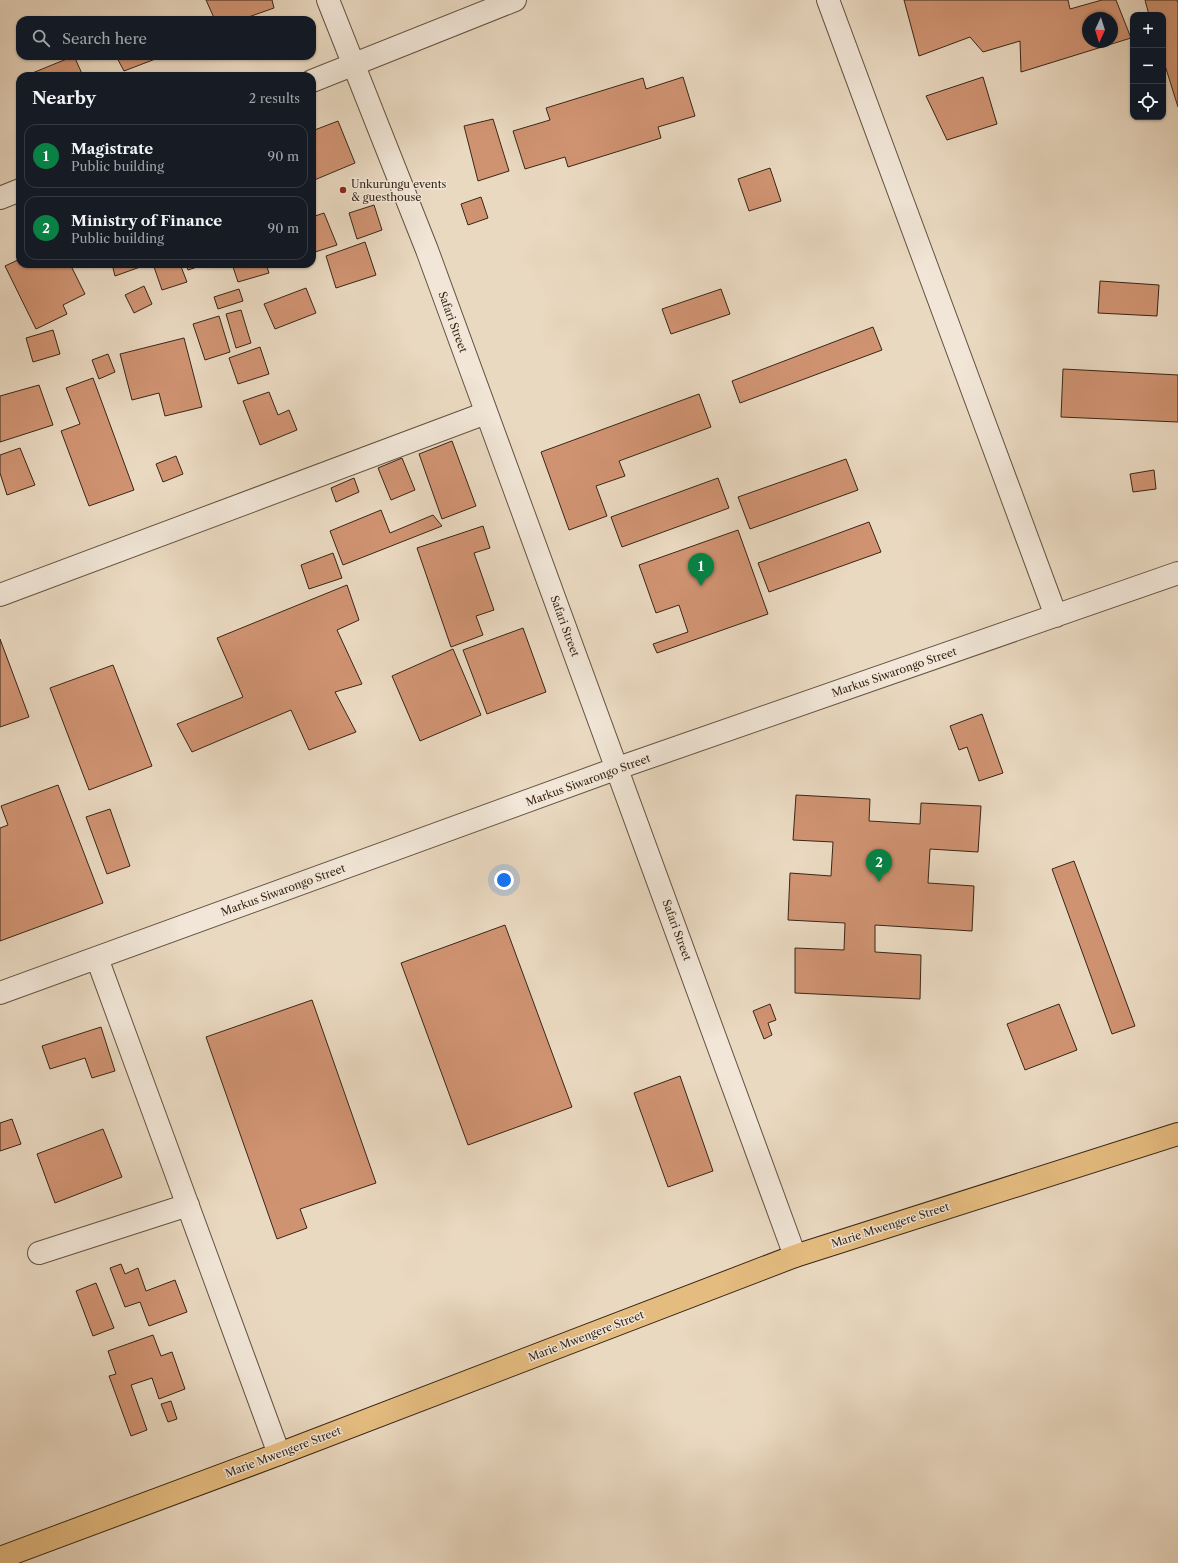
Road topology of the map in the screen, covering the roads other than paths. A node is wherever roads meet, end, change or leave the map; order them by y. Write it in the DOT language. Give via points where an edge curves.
graph roads {
  1 [pos="328,0"];
  2 [pos="516,0"];
  3 [pos="828,0"];
  4 [pos="354,66"];
  5 [pos="316,80"];
  6 [pos="16,192"];
  7 [pos="0,198"];
  8 [pos="486,413"];
  9 [pos="1178,573"];
  10 [pos="0,595"];
  11 [pos="1056,616"];
  12 [pos="618,768"];
  13 [pos="97,958"];
  14 [pos="0,993"];
  15 [pos="1178,1134"];
  16 [pos="188,1205"];
  17 [pos="39,1253"];
  18 [pos="795,1256"];
  19 [pos="279,1454"];
  20 [pos="0,1558"];
  1 -- 4 [label="street, Safari Street"];
  2 -- 4 [label="street"];
  3 -- 11 [label="street"];
  4 -- 5 [label="street"];
  4 -- 8 [label="street, Safari Street" via="427,250"];
  6 -- 7 [label="street"];
  8 -- 10 [label="street"];
  8 -- 12 [label="street, Safari Street"];
  9 -- 11 [label="street, Markus Siwarongo Street"];
  11 -- 12 [label="street, Markus Siwarongo Street"];
  12 -- 13 [label="street, Markus Siwarongo Street"];
  12 -- 18 [label="street, Safari Street"];
  13 -- 14 [label="street, Markus Siwarongo Street"];
  13 -- 16 [label="street"];
  15 -- 18 [label="main road, Marie Mwengere Street"];
  16 -- 17 [label="street"];
  16 -- 19 [label="street"];
  18 -- 19 [label="main road, Marie Mwengere Street"];
  19 -- 20 [label="main road, Marie Mwengere Street"];
}
